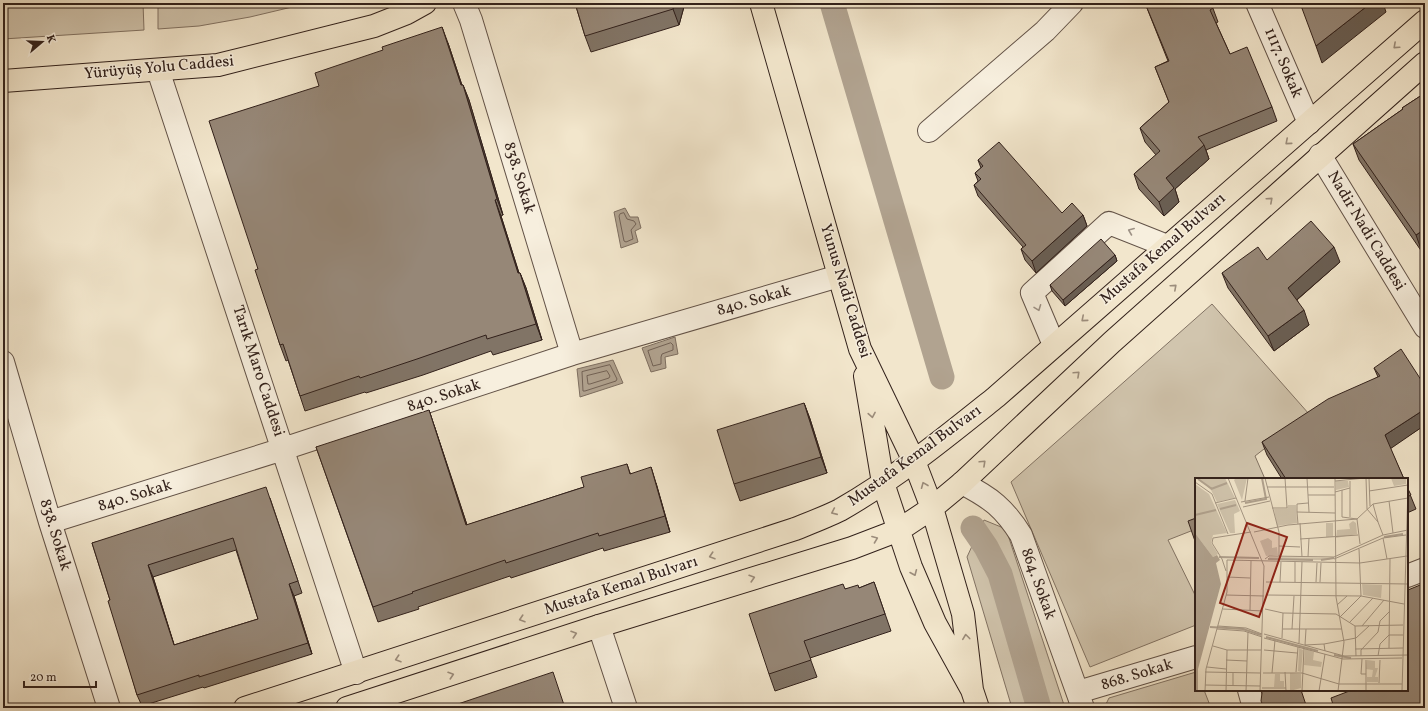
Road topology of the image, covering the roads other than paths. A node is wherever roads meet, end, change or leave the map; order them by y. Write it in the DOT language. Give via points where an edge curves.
graph roads {
  1 [pos="425,3"];
  2 [pos="464,3"];
  3 [pos="761,3"];
  4 [pos="1072,3"];
  5 [pos="1257,3"];
  6 [pos="1425,21"];
  7 [pos="1425,63"];
  8 [pos="158,70"];
  9 [pos="3,81"];
  10 [pos="1309,123"];
  11 [pos="929,131"];
  12 [pos="1320,155"];
  13 [pos="1167,246"];
  14 [pos="839,276"];
  15 [pos="1425,326"];
  16 [pos="1054,345"];
  17 [pos="860,349"];
  18 [pos="572,354"];
  19 [pos="3,362"];
  20 [pos="283,449"];
  21 [pos="914,461"];
  22 [pos="883,483"];
  23 [pos="962,483"];
  24 [pos="932,508"];
  25 [pos="50,522"];
  26 [pos="899,530"];
  27 [pos="1425,569"];
  28 [pos="1408,576"];
  29 [pos="599,626"];
  30 [pos="1195,657"];
  31 [pos="356,673"];
  32 [pos="1249,691"];
  33 [pos="975,699"];
  34 [pos="1080,700"];
  35 [pos="391,701"];
  36 [pos="109,708"];
  37 [pos="245,708"];
  38 [pos="347,708"];
  39 [pos="626,708"];
  40 [pos="1254,708"];
  1 -- 8 [label="main road, Yürüyüş Yolu Caddesi" via="374,26 297,46 218,65"];
  2 -- 18 [label="street, 838. Sokak"];
  3 -- 14 [label="main road, Yunus Nadi Caddesi"];
  4 -- 11 [label="street" via="1046,31"];
  5 -- 10 [label="street, 1117. Sokak"];
  6 -- 10 [label="main road, Mustafa Kemal Bulvarı, one-way"];
  7 -- 12 [label="main road, Mustafa Kemal Bulvarı"];
  8 -- 9 [label="main road, Yürüyüş Yolu Caddesi"];
  8 -- 20 [label="street, Tarık Maro Caddesi"];
  10 -- 13 [label="main road, Mustafa Kemal Bulvarı, one-way"];
  12 -- 15 [label="street, Nadir Nadi Caddesi"];
  23 -- 12 [label="main road, Mustafa Kemal Bulvarı, one-way" via="1112,342"];
  13 -- 16 [label="main road, Mustafa Kemal Bulvarı, one-way"];
  13 -- 16 [label="street, one-way" via="1109,222 1032,293"];
  14 -- 17 [label="main road, Yunus Nadi Caddesi"];
  14 -- 18 [label="street, 840. Sokak"];
  16 -- 21 [label="main road, Mustafa Kemal Bulvarı" via="996,397"];
  17 -- 21 [label="main road, Yunus Nadi Caddesi"];
  17 -- 22 [label="main road, Yunus Nadi Caddesi, one-way"];
  18 -- 20 [label="street, 840. Sokak"];
  19 -- 25 [label="street, 838. Sokak"];
  20 -- 25 [label="street, 840. Sokak"];
  20 -- 31 [label="street, Tarık Maro Caddesi"];
  21 -- 22 [label="main road, Mustafa Kemal Bulvarı"];
  24 -- 21 [label="main road, Yunus Nadi Caddesi, one-way"];
  22 -- 26 [label="main road, Yunus Nadi Caddesi"];
  22 -- 31 [label="main road, Mustafa Kemal Bulvarı, one-way" via="839,510 795,529"];
  23 -- 24 [label="main road, Mustafa Kemal Bulvarı"];
  23 -- 34 [label="street, 864. Sokak" via="996,503 1010,518 1021,536"];
  24 -- 26 [label="main road, Mustafa Kemal Bulvarı"];
  33 -- 24 [label="main road, Yunus Nadi Caddesi, one-way" via="963,614"];
  25 -- 36 [label="street, 838. Sokak"];
  29 -- 26 [label="main road, Mustafa Kemal Bulvarı, one-way" via="852,548"];
  26 -- 33 [label="main road, Yunus Nadi Caddesi, one-way" via="911,567 935,623"];
  27 -- 28 [label="street"];
  35 -- 29 [label="main road, Mustafa Kemal Bulvarı, one-way"];
  29 -- 39 [label="street"];
  30 -- 34 [label="street, 868. Sokak"];
  31 -- 37 [label="main road, Mustafa Kemal Bulvarı"];
  32 -- 40 [label="street"];
  35 -- 38 [label="main road, Mustafa Kemal Bulvarı"];
}
